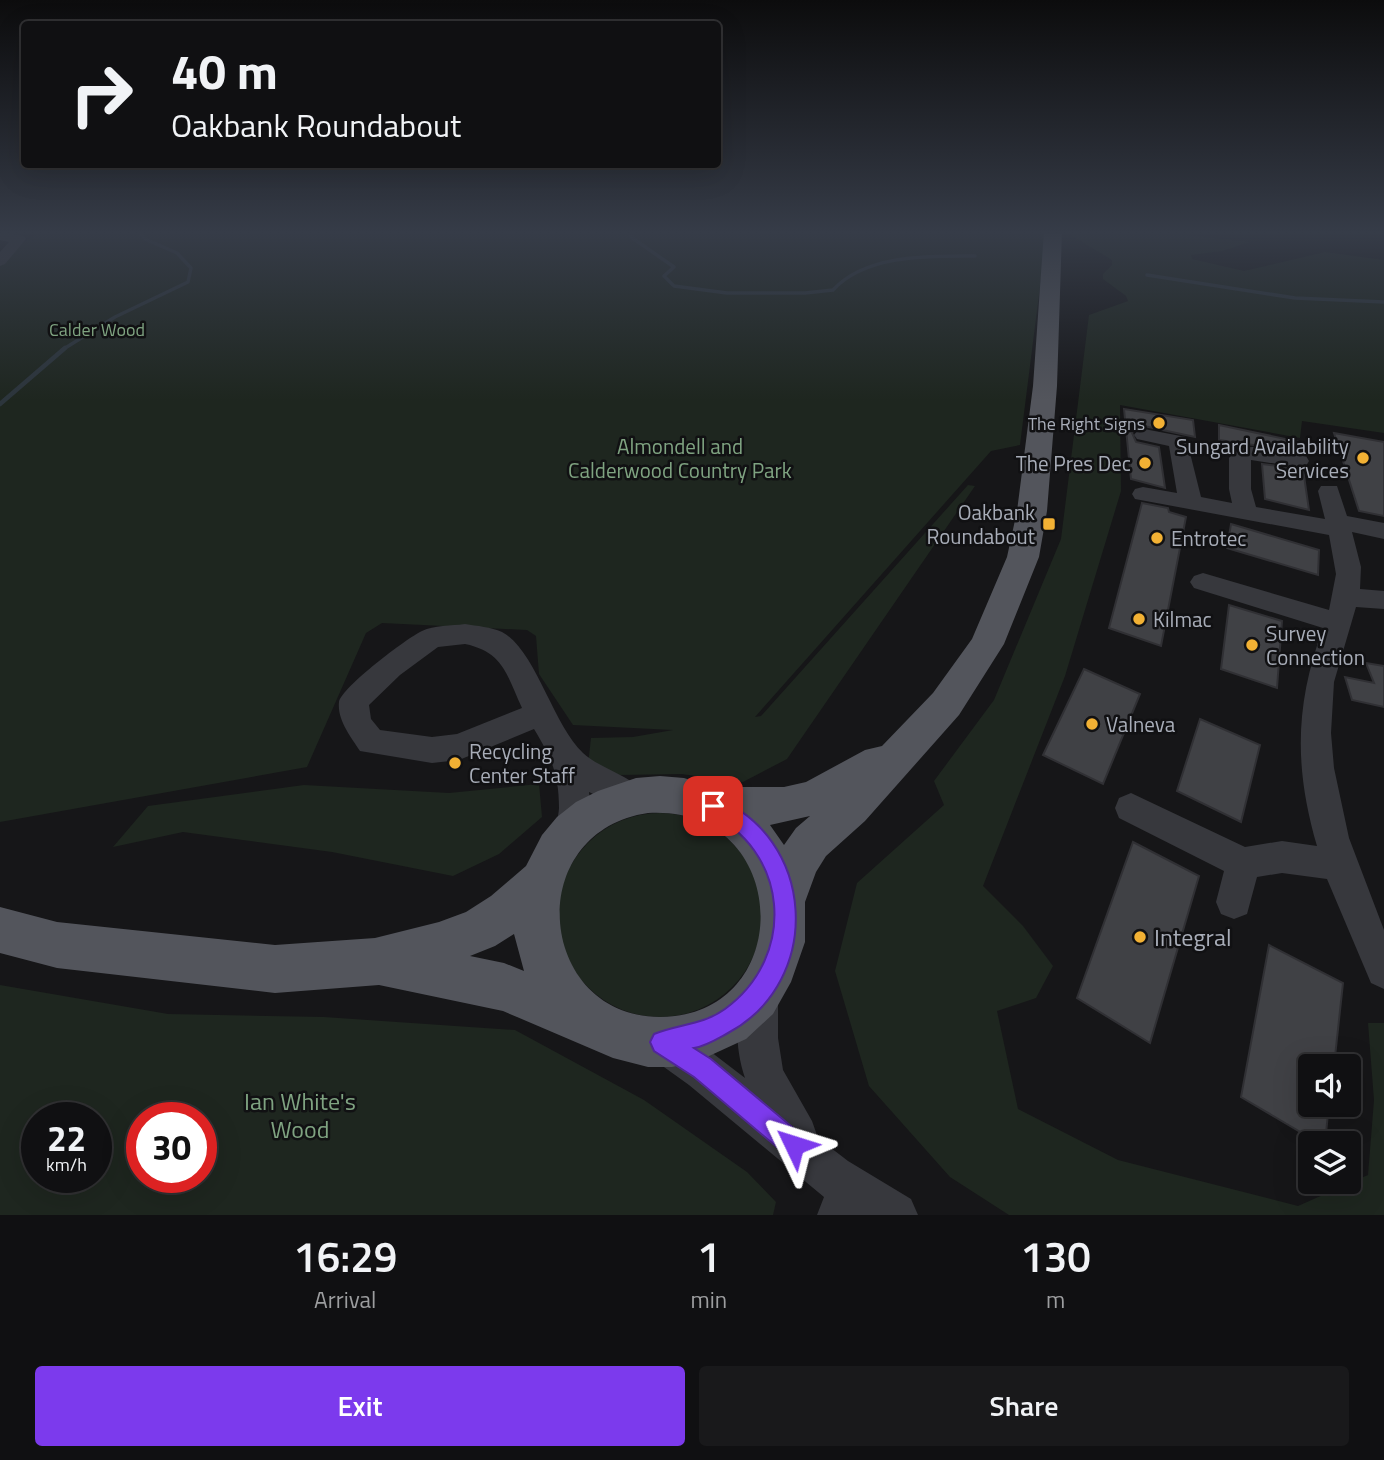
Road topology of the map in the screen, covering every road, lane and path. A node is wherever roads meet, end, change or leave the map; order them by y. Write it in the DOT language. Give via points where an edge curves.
graph roads {
  1 [pos="1050,288"];
  2 [pos="1144,436"];
  3 [pos="1298,461"];
  4 [pos="1329,491"];
  5 [pos="1143,494"];
  6 [pos="1190,502"];
  7 [pos="1246,512"];
  8 [pos="1337,525"];
  9 [pos="1384,531"];
  10 [pos="1203,582"];
  11 [pos="1384,600"];
  12 [pos="1342,610"];
  13 [pos="540,714"];
  14 [pos="914,741"];
  15 [pos="569,760"];
  16 [pos="632,799"];
  17 [pos="697,799"];
  18 [pos="1131,808"];
  19 [pos="570,835"];
  20 [pos="1242,863"];
  21 [pos="1339,865"];
  22 [pos="541,881"];
  23 [pos="785,897"];
  24 [pos="1234,902"];
  25 [pos="1370,911"];
  26 [pos="0,930"];
  27 [pos="375,962"];
  28 [pos="1384,970"];
  29 [pos="760,992"];
  30 [pos="589,1023"];
  31 [pos="663,1042"];
  32 [pos="813,1162"];
  33 [pos="844,1201"];
  34 [pos="895,1215"];
  1 -- 14 [label="main road" via="1045,386 1023,557 987,644"];
  2 -- 6 [label="street" via="1179,441"];
  3 -- 7 [label="street" via="1254,453 1240,458"];
  4 -- 8 [label="street"];
  5 -- 6 [label="street"];
  6 -- 7 [label="street"];
  7 -- 8 [label="street"];
  8 -- 9 [label="street"];
  8 -- 12 [label="street" via="1349,571"];
  10 -- 12 [label="street"];
  11 -- 12 [label="street"];
  12 -- 21 [label="street" via="1317,695 1315,736"];
  13 -- 13 [label="lane" via="459,747 432,750 371,741 357,722 355,701 390,667 431,638 465,634 494,640 512,657"];
  13 -- 15 [label="street"];
  14 -- 17 [label="main road" via="832,789 793,805 742,807"];
  14 -- 23 [label="main road" via="811,842"];
  15 -- 16 [label="street" via="586,775"];
  15 -- 19 [label="street" via="575,809"];
  16 -- 17 [label="main road" via="665,795"];
  16 -- 19 [label="main road" via="599,812"];
  17 -- 23 [label="main road" via="728,813 755,834 775,863"];
  18 -- 20 [label="street"];
  19 -- 22 [label="main road"];
  20 -- 21 [label="lane" via="1282,857"];
  20 -- 24 [label="lane"];
  21 -- 25 [label="street"];
  22 -- 27 [label="main road" via="508,912 479,930"];
  22 -- 30 [label="main road" via="534,919 540,958 558,994"];
  23 -- 29 [label="main road" via="786,929 777,962"];
  25 -- 28 [label="street"];
  26 -- 27 [label="main road" via="57,945 275,969"];
  27 -- 30 [label="main road" via="504,987"];
  29 -- 31 [label="main road" via="733,1017 700,1035"];
  29 -- 32 [label="street" via="759,1062 773,1098"];
  30 -- 31 [label="main road" via="624,1038"];
  31 -- 32 [label="street" via="729,1089"];
  32 -- 33 [label="street"];
  33 -- 34 [label="street"];
}
